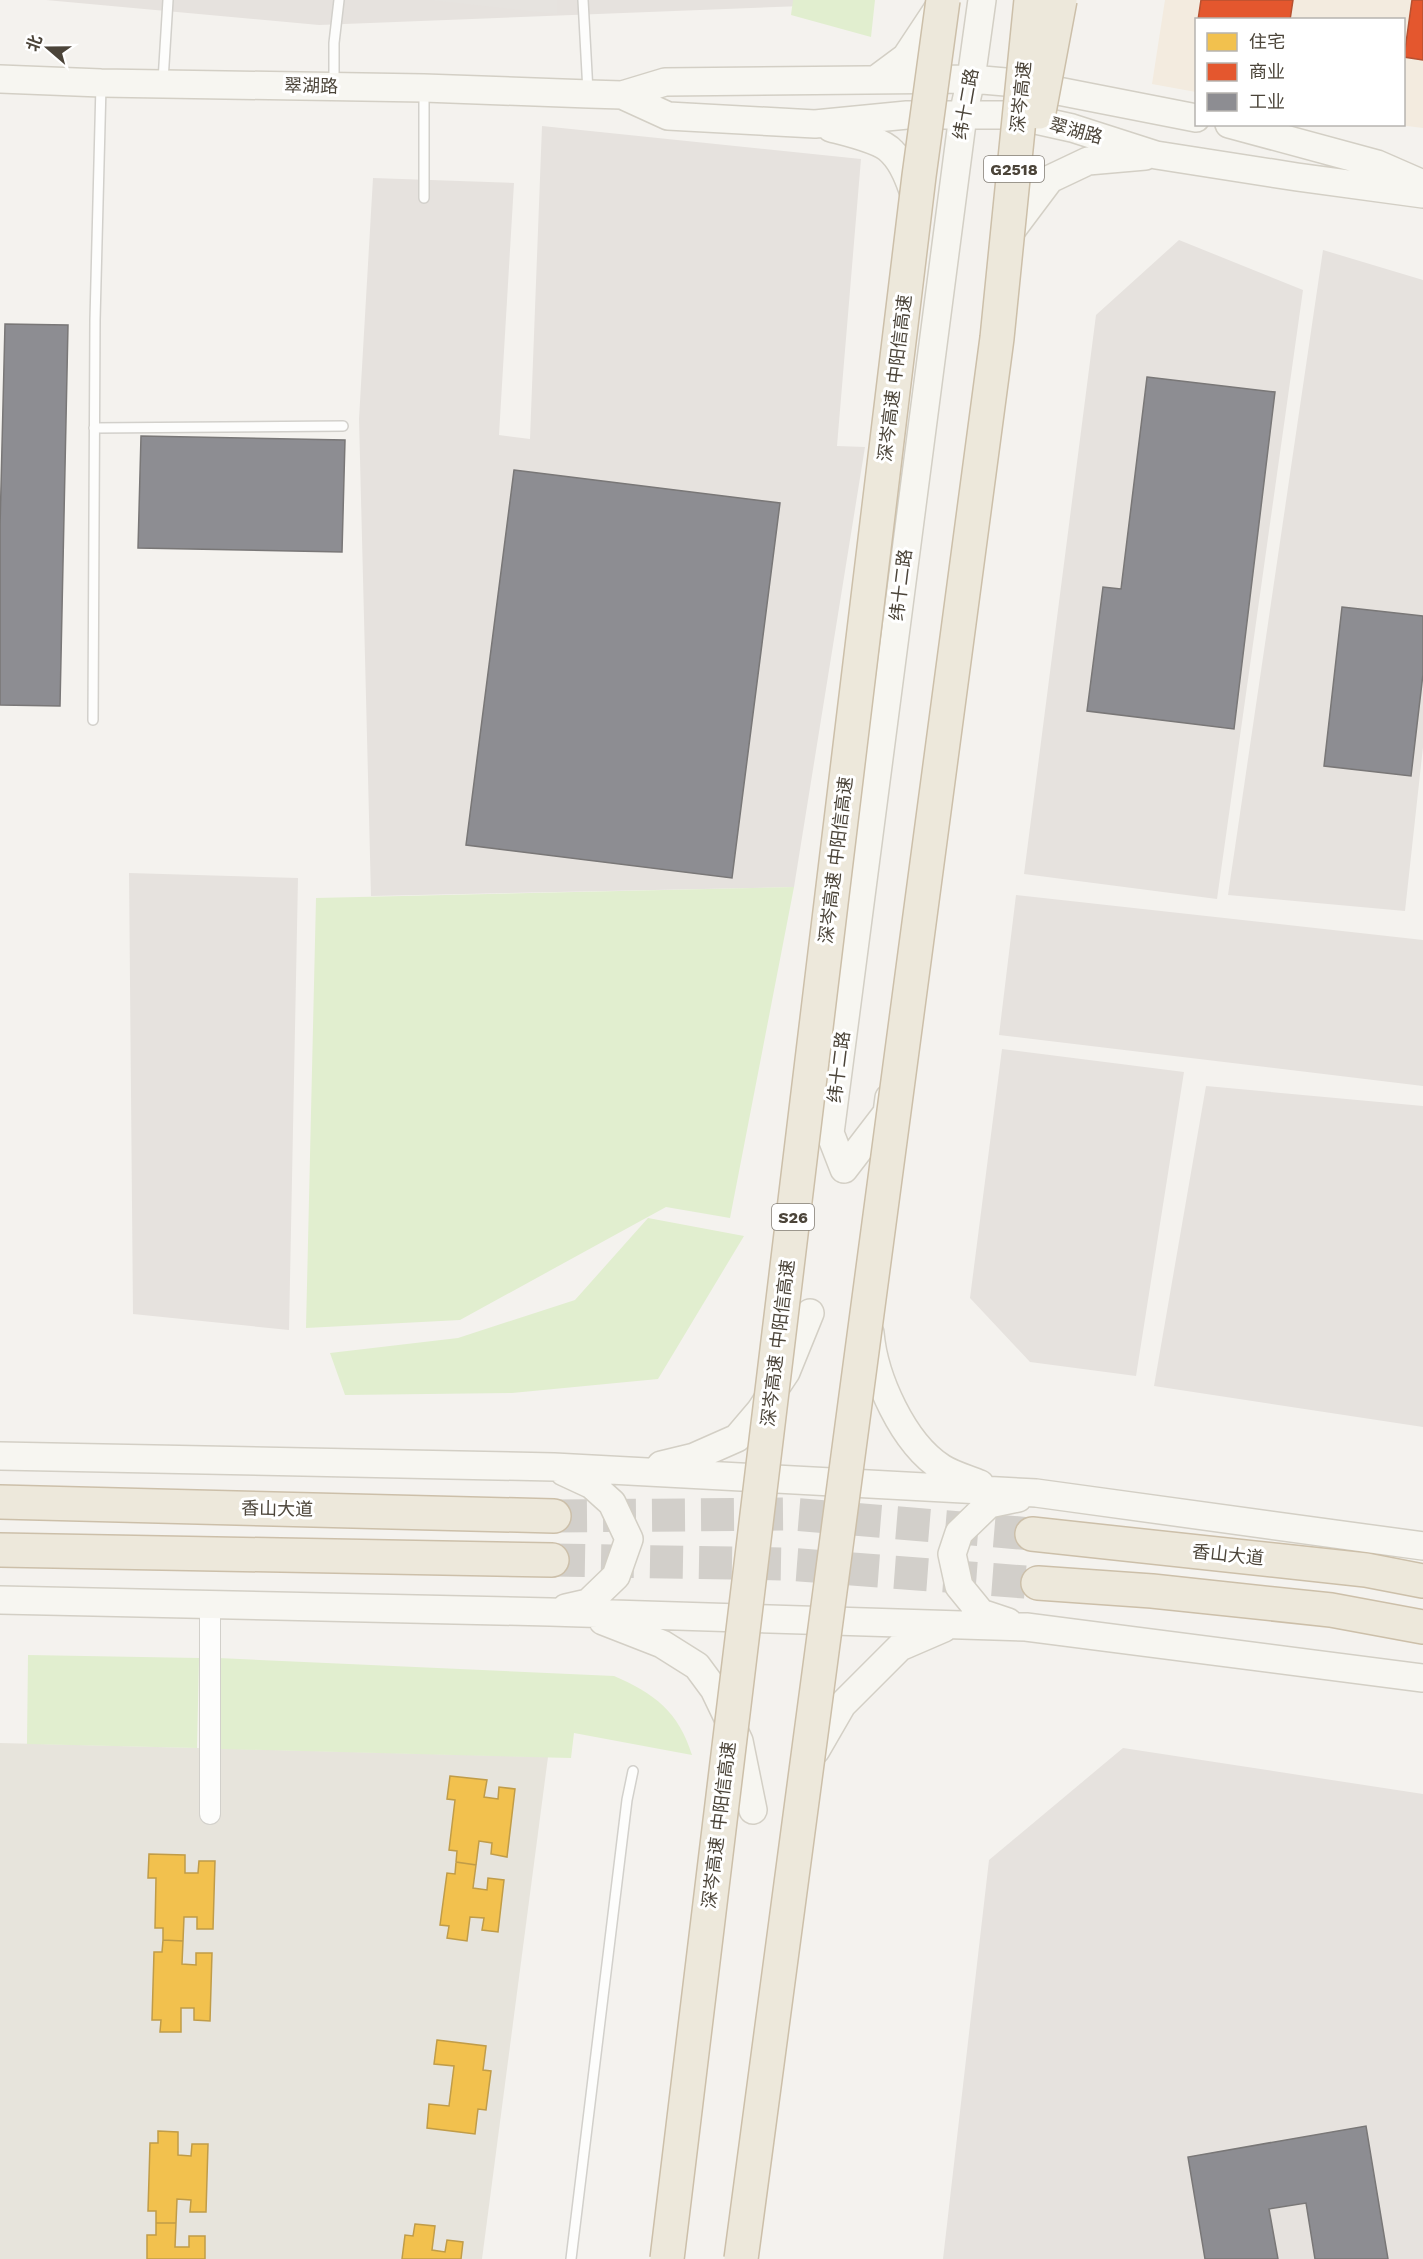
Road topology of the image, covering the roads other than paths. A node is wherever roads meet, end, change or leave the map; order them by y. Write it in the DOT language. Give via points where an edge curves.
graph roads {
  1 [pos="168,0"];
  2 [pos="339,0"];
  3 [pos="583,0"];
  4 [pos="932,0"];
  5 [pos="944,0"];
  6 [pos="982,0"];
  7 [pos="1029,0"];
  8 [pos="1050,0"];
  9 [pos="1060,0"];
  10 [pos="0,79"];
  11 [pos="971,79"];
  12 [pos="874,80"];
  13 [pos="101,83"];
  14 [pos="163,83"];
  15 [pos="1017,83"];
  16 [pos="334,86"];
  17 [pos="424,88"];
  18 [pos="589,94"];
  19 [pos="622,94"];
  20 [pos="1137,106"];
  21 [pos="963,115"];
  22 [pos="1012,116"];
  23 [pos="1195,118"];
  24 [pos="815,124"];
  25 [pos="1236,126"];
  26 [pos="1156,155"];
  27 [pos="919,176"];
  28 [pos="1423,184"];
  29 [pos="1423,194"];
  30 [pos="424,198"];
  31 [pos="996,252"];
  32 [pos="942,272"];
  33 [pos="997,338"];
  34 [pos="343,426"];
  35 [pos="94,428"];
  36 [pos="93,720"];
  37 [pos="866,1289"];
  38 [pos="810,1313"];
  39 [pos="0,1456"];
  40 [pos="29,1456"];
  41 [pos="0,1462"];
  42 [pos="554,1467"];
  43 [pos="635,1471"];
  44 [pos="998,1491"];
  45 [pos="1036,1493"];
  46 [pos="0,1502"];
  47 [pos="554,1516"];
  48 [pos="1032,1534"];
  49 [pos="1423,1546"];
  50 [pos="0,1550"];
  51 [pos="552,1560"];
  52 [pos="1423,1581"];
  53 [pos="1038,1583"];
  54 [pos="7,1598"];
  55 [pos="210,1604"];
  56 [pos="550,1612"];
  57 [pos="579,1613"];
  58 [pos="951,1625"];
  59 [pos="1026,1627"];
  60 [pos="1423,1627"];
  61 [pos="1423,1678"];
  62 [pos="816,1750"];
  63 [pos="633,1771"];
  64 [pos="753,1810"];
  65 [pos="210,1814"];
  66 [pos="571,2259"];
  67 [pos="667,2259"];
  68 [pos="741,2259"];
  1 -- 14 [label="lane"];
  2 -- 16 [label="lane"];
  3 -- 18 [label="lane"];
  4 -- 27 [label="highway, bridge"];
  5 -- 12 [label="street" via="906,57"];
  5 -- 27 [label="highway, bridge"];
  6 -- 11 [label="street, 纬十二路"];
  7 -- 15 [label="street"];
  7 -- 33 [label="highway, 深岑高速 / G2518, bridge"];
  8 -- 20 [label="street" via="1052,50 1072,83"];
  9 -- 33 [label="highway, bridge"];
  10 -- 13 [label="street, 翠湖路"];
  11 -- 12 [label="street, 翠湖路"];
  11 -- 15 [label="street, 翠湖路"];
  11 -- 21 [label="street, 纬十二路"];
  12 -- 19 [label="street, 翠湖路" via="665,82"];
  13 -- 14 [label="street, 翠湖路"];
  13 -- 35 [label="lane"];
  14 -- 16 [label="street, 翠湖路"];
  15 -- 20 [label="street, 翠湖路"];
  15 -- 22 [label="street"];
  16 -- 17 [label="street, 翠湖路"];
  17 -- 18 [label="street, 翠湖路"];
  17 -- 30 [label="lane"];
  18 -- 19 [label="street, 翠湖路"];
  19 -- 24 [label="street, 翠湖路" via="668,116"];
  20 -- 23 [label="street, 翠湖路"];
  21 -- 22 [label="street, 翠湖路"];
  21 -- 24 [label="street, 翠湖路" via="907,115"];
  21 -- 32 [label="street, 纬十二路"];
  22 -- 26 [label="street, 翠湖路" via="1072,128"];
  22 -- 31 [label="street"];
  24 -- 32 [label="street" via="860,135 891,150 908,178"];
  25 -- 28 [label="street" via="1377,164"];
  26 -- 29 [label="street, 翠湖路"];
  26 -- 31 [label="street" via="1088,161 1050,179"];
  27 -- 67 [label="highway, 深岑高速 中阳信高速 / S26, bridge"];
  31 -- 32 [label="street, 纬十二路" via="887,1113 844,1169 830,1133"];
  33 -- 68 [label="highway, bridge"];
  34 -- 35 [label="lane"];
  35 -- 36 [label="lane"];
  37 -- 44 [label="street" via="872,1353 884,1393 913,1440 942,1468"];
  38 -- 43 [label="street" via="786,1372 737,1438 694,1456"];
  39 -- 40 [label="street"];
  40 -- 41 [label="street"];
  40 -- 42 [label="street"];
  42 -- 43 [label="street"];
  42 -- 56 [label="street" via="592,1485 612,1503 629,1539 616,1576 588,1603"];
  43 -- 44 [label="street"];
  44 -- 45 [label="street"];
  45 -- 49 [label="street"];
  45 -- 59 [label="street" via="989,1504 958,1533 952,1554 959,1586 981,1613"];
  46 -- 47 [label="highway, 香山大道"];
  48 -- 52 [label="highway, 香山大道" via="1366,1570"];
  50 -- 51 [label="highway"];
  53 -- 60 [label="highway" via="1331,1610"];
  54 -- 55 [label="street"];
  55 -- 56 [label="street"];
  55 -- 65 [label="street"];
  56 -- 57 [label="street"];
  57 -- 58 [label="street"];
  57 -- 64 [label="street" via="662,1644 697,1666 714,1689 739,1741"];
  58 -- 59 [label="street"];
  58 -- 62 [label="street" via="900,1647 842,1705"];
  59 -- 61 [label="street"];
  63 -- 66 [label="lane"];
}
